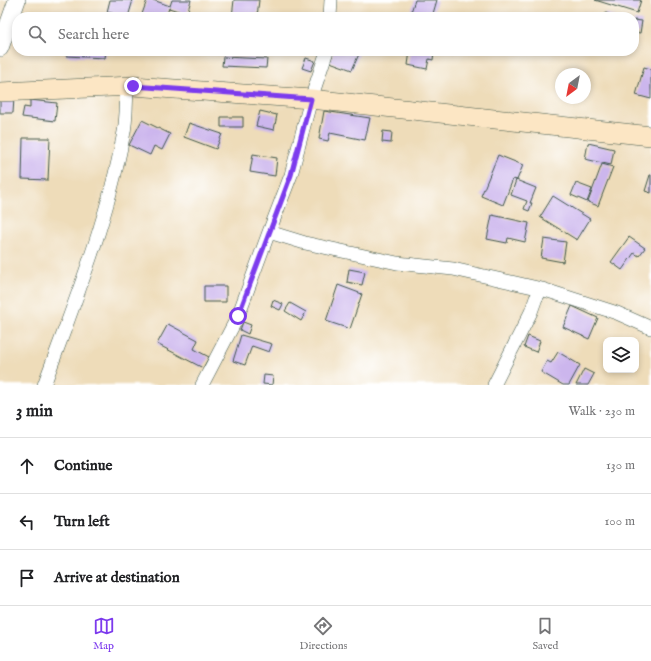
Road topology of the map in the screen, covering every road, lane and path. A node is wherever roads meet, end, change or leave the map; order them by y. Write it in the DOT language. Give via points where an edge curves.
graph roads {
  1 [pos="17,0"];
  2 [pos="331,0"];
  3 [pos="13,12"];
  4 [pos="330,12"];
  5 [pos="12,14"];
  6 [pos="0,48"];
  7 [pos="325,56"];
  8 [pos="127,86"];
  9 [pos="0,92"];
  10 [pos="311,99"];
  11 [pos="651,136"];
  12 [pos="269,232"];
  13 [pos="542,289"];
  14 [pos="651,328"];
  15 [pos="44,385"];
  16 [pos="202,385"];
  17 [pos="494,385"];
  1 -- 3 [label="street"];
  2 -- 4 [label="street"];
  5 -- 6 [label="street"];
  7 -- 10 [label="street"];
  8 -- 9 [label="main road"];
  8 -- 10 [label="main road"];
  8 -- 15 [label="street" via="124,135 107,204"];
  10 -- 11 [label="main road"];
  10 -- 12 [label="street" via="291,175"];
  12 -- 13 [label="street" via="305,243 382,260 453,269"];
  12 -- 16 [label="street" via="238,316"];
  13 -- 14 [label="street" via="617,313"];
  13 -- 17 [label="street"];
}
